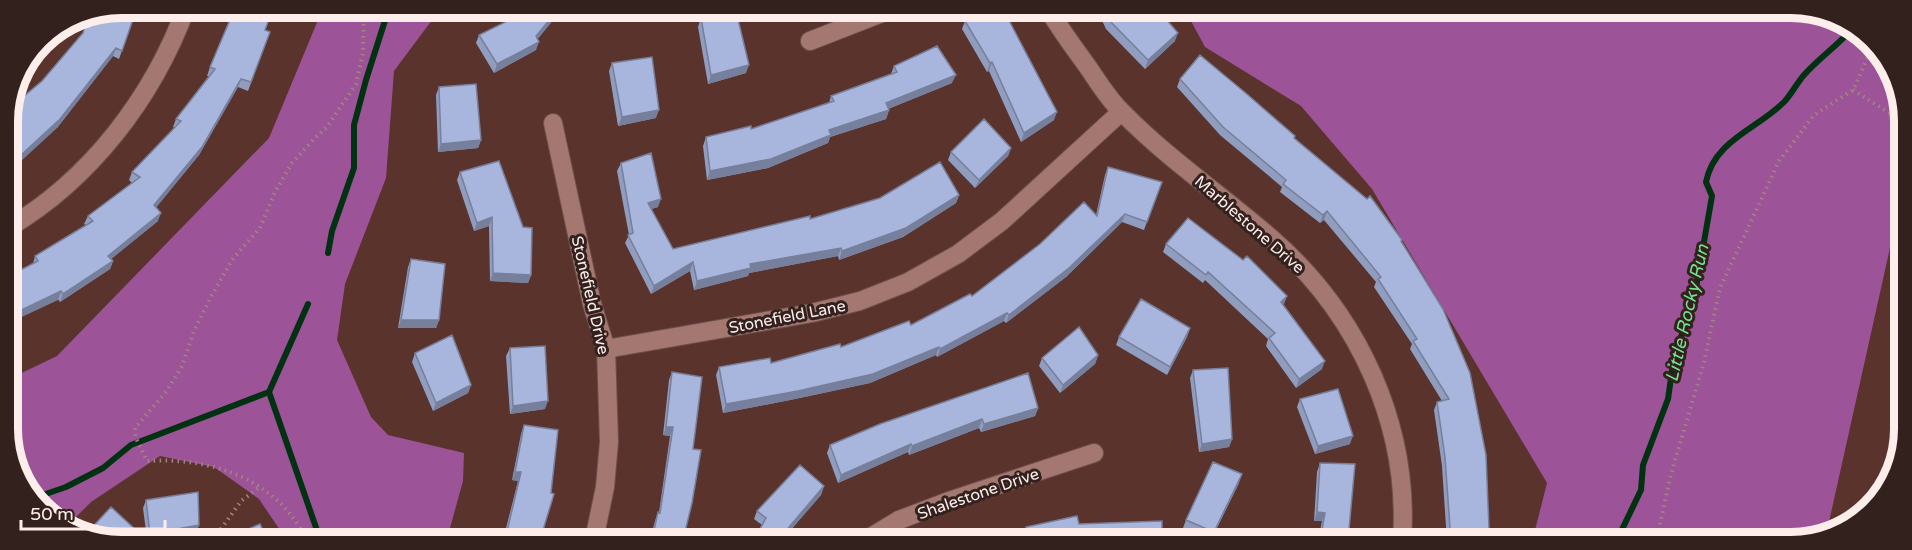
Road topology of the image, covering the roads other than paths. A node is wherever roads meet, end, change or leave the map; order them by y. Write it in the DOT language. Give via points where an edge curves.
graph roads {
  1 [pos="182,18"];
  2 [pos="869,18"];
  3 [pos="1053,18"];
  4 [pos="810,41"];
  5 [pos="1121,112"];
  6 [pos="553,123"];
  7 [pos="18,221"];
  8 [pos="606,350"];
  9 [pos="1094,453"];
  10 [pos="596,532"];
  11 [pos="879,532"];
  12 [pos="1402,532"];
  1 -- 7 [label="street" via="151,83 109,142 68,184"];
  2 -- 4 [label="street"];
  3 -- 5 [label="street, Marblestone Drive"];
  5 -- 8 [label="street, Stonefield Lane" via="1002,221 958,254 908,282 860,301 812,313"];
  5 -- 12 [label="street, Marblestone Drive" via="1274,241 1313,279 1339,312 1377,382 1390,421 1399,461"];
  6 -- 8 [label="street, Stonefield Drive" via="592,304"];
  8 -- 10 [label="street, Stonefield Drive" via="609,442"];
  9 -- 11 [label="street, Shalestone Drive" via="919,513"];
}
